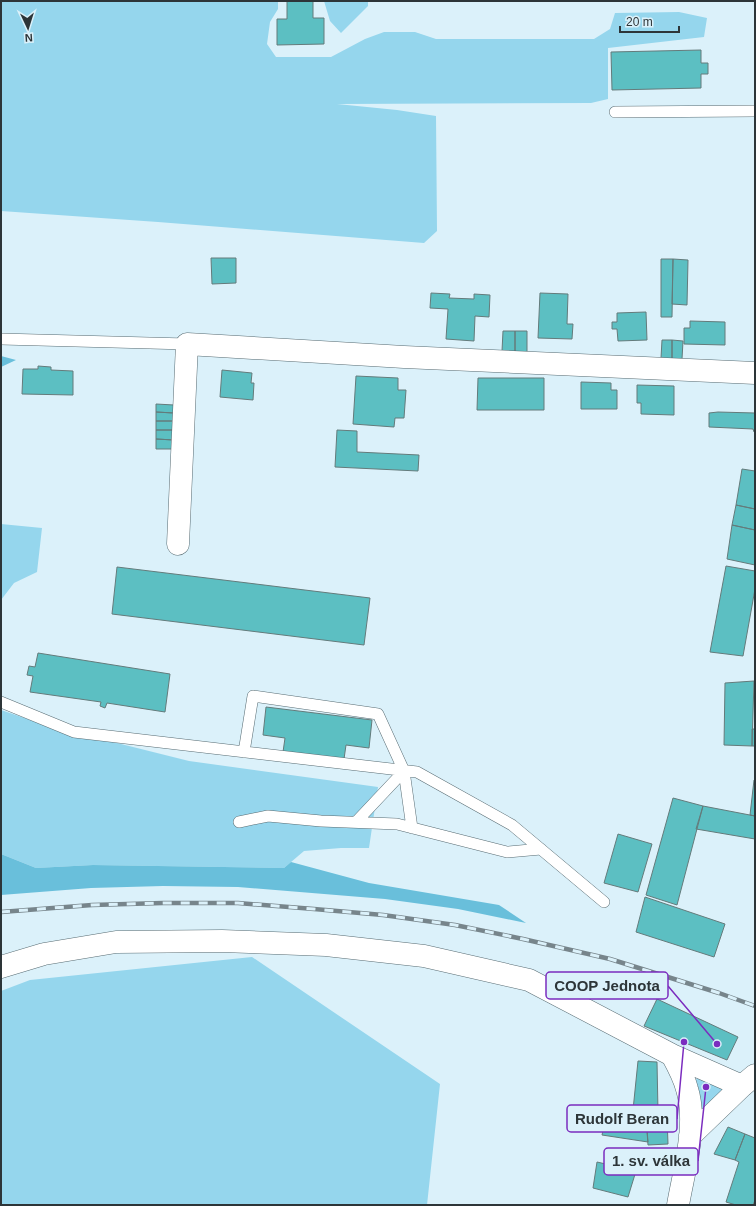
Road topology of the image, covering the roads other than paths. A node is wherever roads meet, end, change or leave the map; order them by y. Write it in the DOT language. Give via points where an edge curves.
graph roads {
  1 [pos="755,111"];
  2 [pos="615,112"];
  3 [pos="1,339"];
  4 [pos="187,344"];
  5 [pos="755,373"];
  6 [pos="178,544"];
  7 [pos="1,702"];
  8 [pos="244,752"];
  9 [pos="404,771"];
  10 [pos="239,822"];
  11 [pos="356,822"];
  12 [pos="412,828"];
  13 [pos="541,849"];
  14 [pos="604,902"];
  15 [pos="1,967"];
  16 [pos="672,1055"];
  17 [pos="749,1081"];
  18 [pos="690,1136"];
  19 [pos="678,1205"];
  1 -- 2 [label="lane"];
  3 -- 4 [label="lane"];
  4 -- 5 [label="street" via="412,358"];
  4 -- 6 [label="street"];
  7 -- 8 [label="lane" via="74,732"];
  8 -- 9 [label="lane"];
  8 -- 9 [label="lane" via="253,696 378,714"];
  9 -- 11 [label="lane"];
  9 -- 12 [label="lane"];
  9 -- 13 [label="lane" via="416,772 512,826"];
  10 -- 11 [label="lane" via="268,816"];
  11 -- 12 [label="lane" via="397,824"];
  12 -- 13 [label="lane" via="507,852"];
  13 -- 14 [label="lane"];
  15 -- 16 [label="street" via="44,954 116,942 222,941 326,945 424,956 529,980"];
  16 -- 17 [label="street"];
  16 -- 18 [label="street" via="688,1091"];
  17 -- 18 [label="street"];
  18 -- 19 [label="street"];
}
